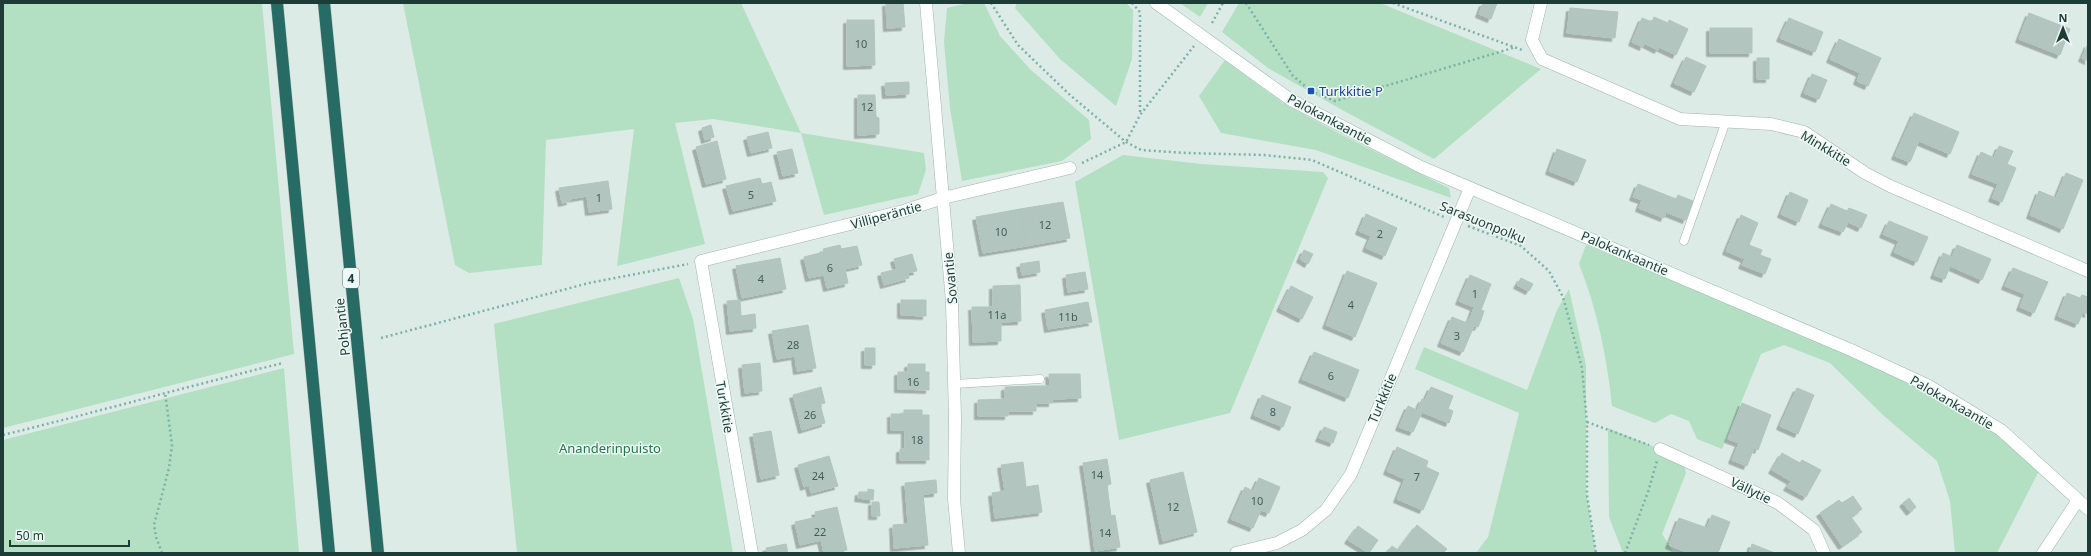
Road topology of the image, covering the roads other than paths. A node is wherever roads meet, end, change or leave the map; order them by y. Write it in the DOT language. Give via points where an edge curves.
graph roads {
  1 [pos="277,3"];
  2 [pos="324,3"];
  3 [pos="926,3"];
  4 [pos="1156,3"];
  5 [pos="1541,3"];
  6 [pos="1726,121"];
  7 [pos="1070,168"];
  8 [pos="1470,188"];
  9 [pos="943,198"];
  10 [pos="1684,241"];
  11 [pos="701,261"];
  12 [pos="2088,272"];
  13 [pos="1040,379"];
  14 [pos="954,384"];
  15 [pos="1660,449"];
  16 [pos="2078,500"];
  17 [pos="2088,509"];
  18 [pos="329,553"];
  19 [pos="378,553"];
  20 [pos="752,553"];
  21 [pos="959,553"];
  22 [pos="1236,553"];
  23 [pos="1824,553"];
  24 [pos="2043,553"];
  1 -- 18 [label="highway"];
  2 -- 19 [label="highway, Pohjantie / 4"];
  3 -- 9 [label="street, Sovantie"];
  4 -- 8 [label="street, Palokankaantie" via="1291,100 1421,167"];
  5 -- 6 [label="street, Minkkitie" via="1532,40 1542,59 1680,119"];
  6 -- 10 [label="lane"];
  6 -- 12 [label="street, Minkkitie" via="1771,124 1804,132 1865,173 1890,186"];
  7 -- 9 [label="street, Villiperäntie"];
  8 -- 16 [label="street, Palokankaantie" via="1851,350 1929,386 2001,430"];
  8 -- 22 [label="street, Turkkitie" via="1351,474 1326,510 1302,530 1278,543"];
  9 -- 11 [label="street, Villiperäntie" via="903,212"];
  9 -- 14 [label="street, Sovantie" via="952,302"];
  11 -- 20 [label="street, Turkkitie"];
  13 -- 14 [label="lane"];
  14 -- 21 [label="street, Sovantie" via="954,499"];
  15 -- 23 [label="street, Vällytie" via="1778,503 1814,530"];
  16 -- 17 [label="street, Palokankaantie"];
  16 -- 24 [label="street"];
}
